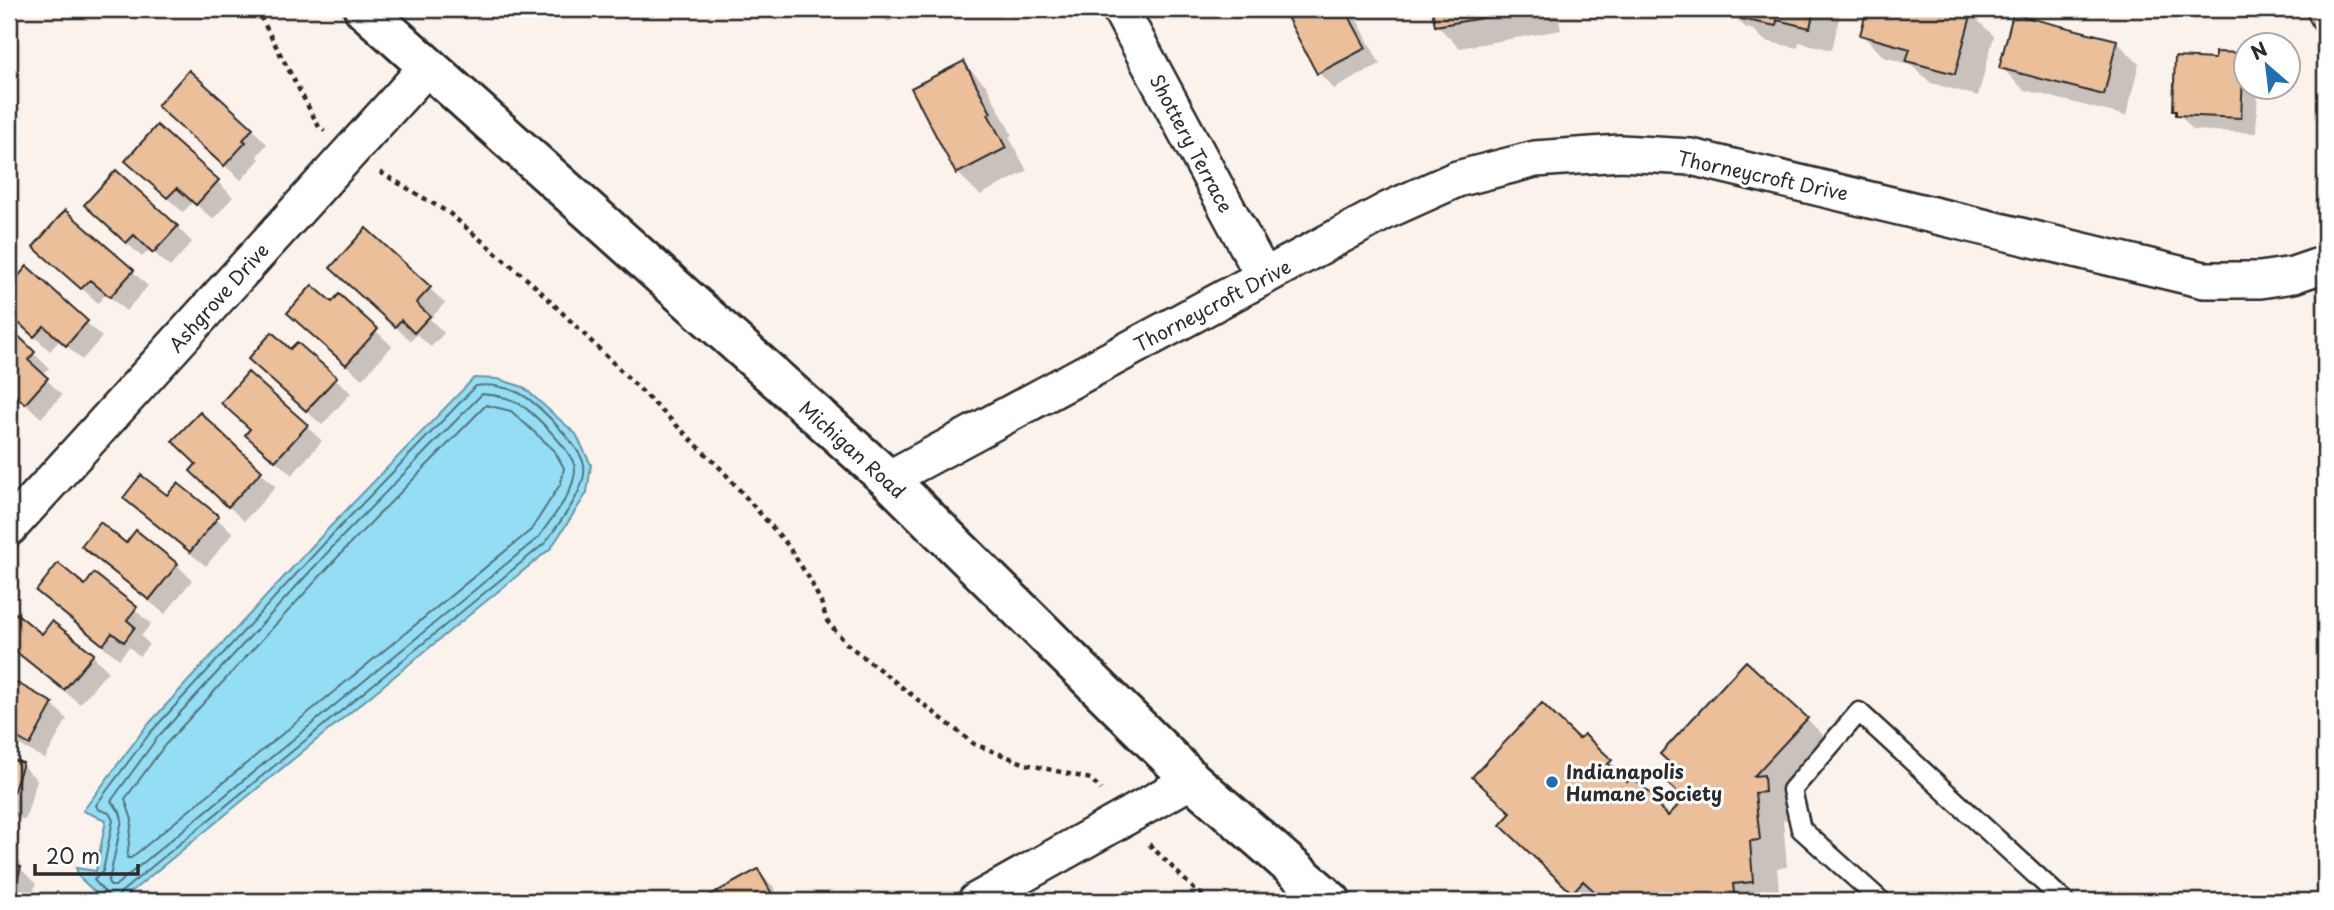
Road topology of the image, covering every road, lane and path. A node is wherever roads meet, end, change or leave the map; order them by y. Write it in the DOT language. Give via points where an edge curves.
graph roads {
  1 [pos="254,9"];
  2 [pos="364,9"];
  3 [pos="1120,9"];
  4 [pos="428,66"];
  5 [pos="350,152"];
  6 [pos="2325,264"];
  7 [pos="1264,277"];
  8 [pos="888,479"];
  9 [pos="9,528"];
  10 [pos="1192,780"];
  11 [pos="1127,817"];
  12 [pos="976,901"];
  13 [pos="1211,901"];
  14 [pos="1331,901"];
  15 [pos="1881,901"];
  16 [pos="2064,901"];
  1 -- 5 [label="path" via="319,127"];
  2 -- 4 [label="main road, Michigan Road"];
  3 -- 7 [label="street, Shottery Terrace"];
  4 -- 5 [label="street, Ashgrove Drive"];
  4 -- 8 [label="main road, Michigan Road"];
  5 -- 9 [label="street, Ashgrove Drive"];
  5 -- 11 [label="path" via="449,213 534,285 723,471 786,543 821,602 827,621 847,643 974,744 1026,764 1091,779"];
  6 -- 7 [label="street, Thorneycroft Drive" via="2284,277 2204,280 1736,166 1691,157 1620,153 1535,159 1457,179 1388,210"];
  7 -- 8 [label="street, Thorneycroft Drive"];
  8 -- 10 [label="main road, Michigan Road"];
  10 -- 11 [label="street"];
  10 -- 14 [label="main road, Michigan Road"];
  11 -- 12 [label="street"];
  11 -- 13 [label="path" via="1185,880"];
  15 -- 16 [label="lane" via="1801,829 1792,790 1858,712"];
}
